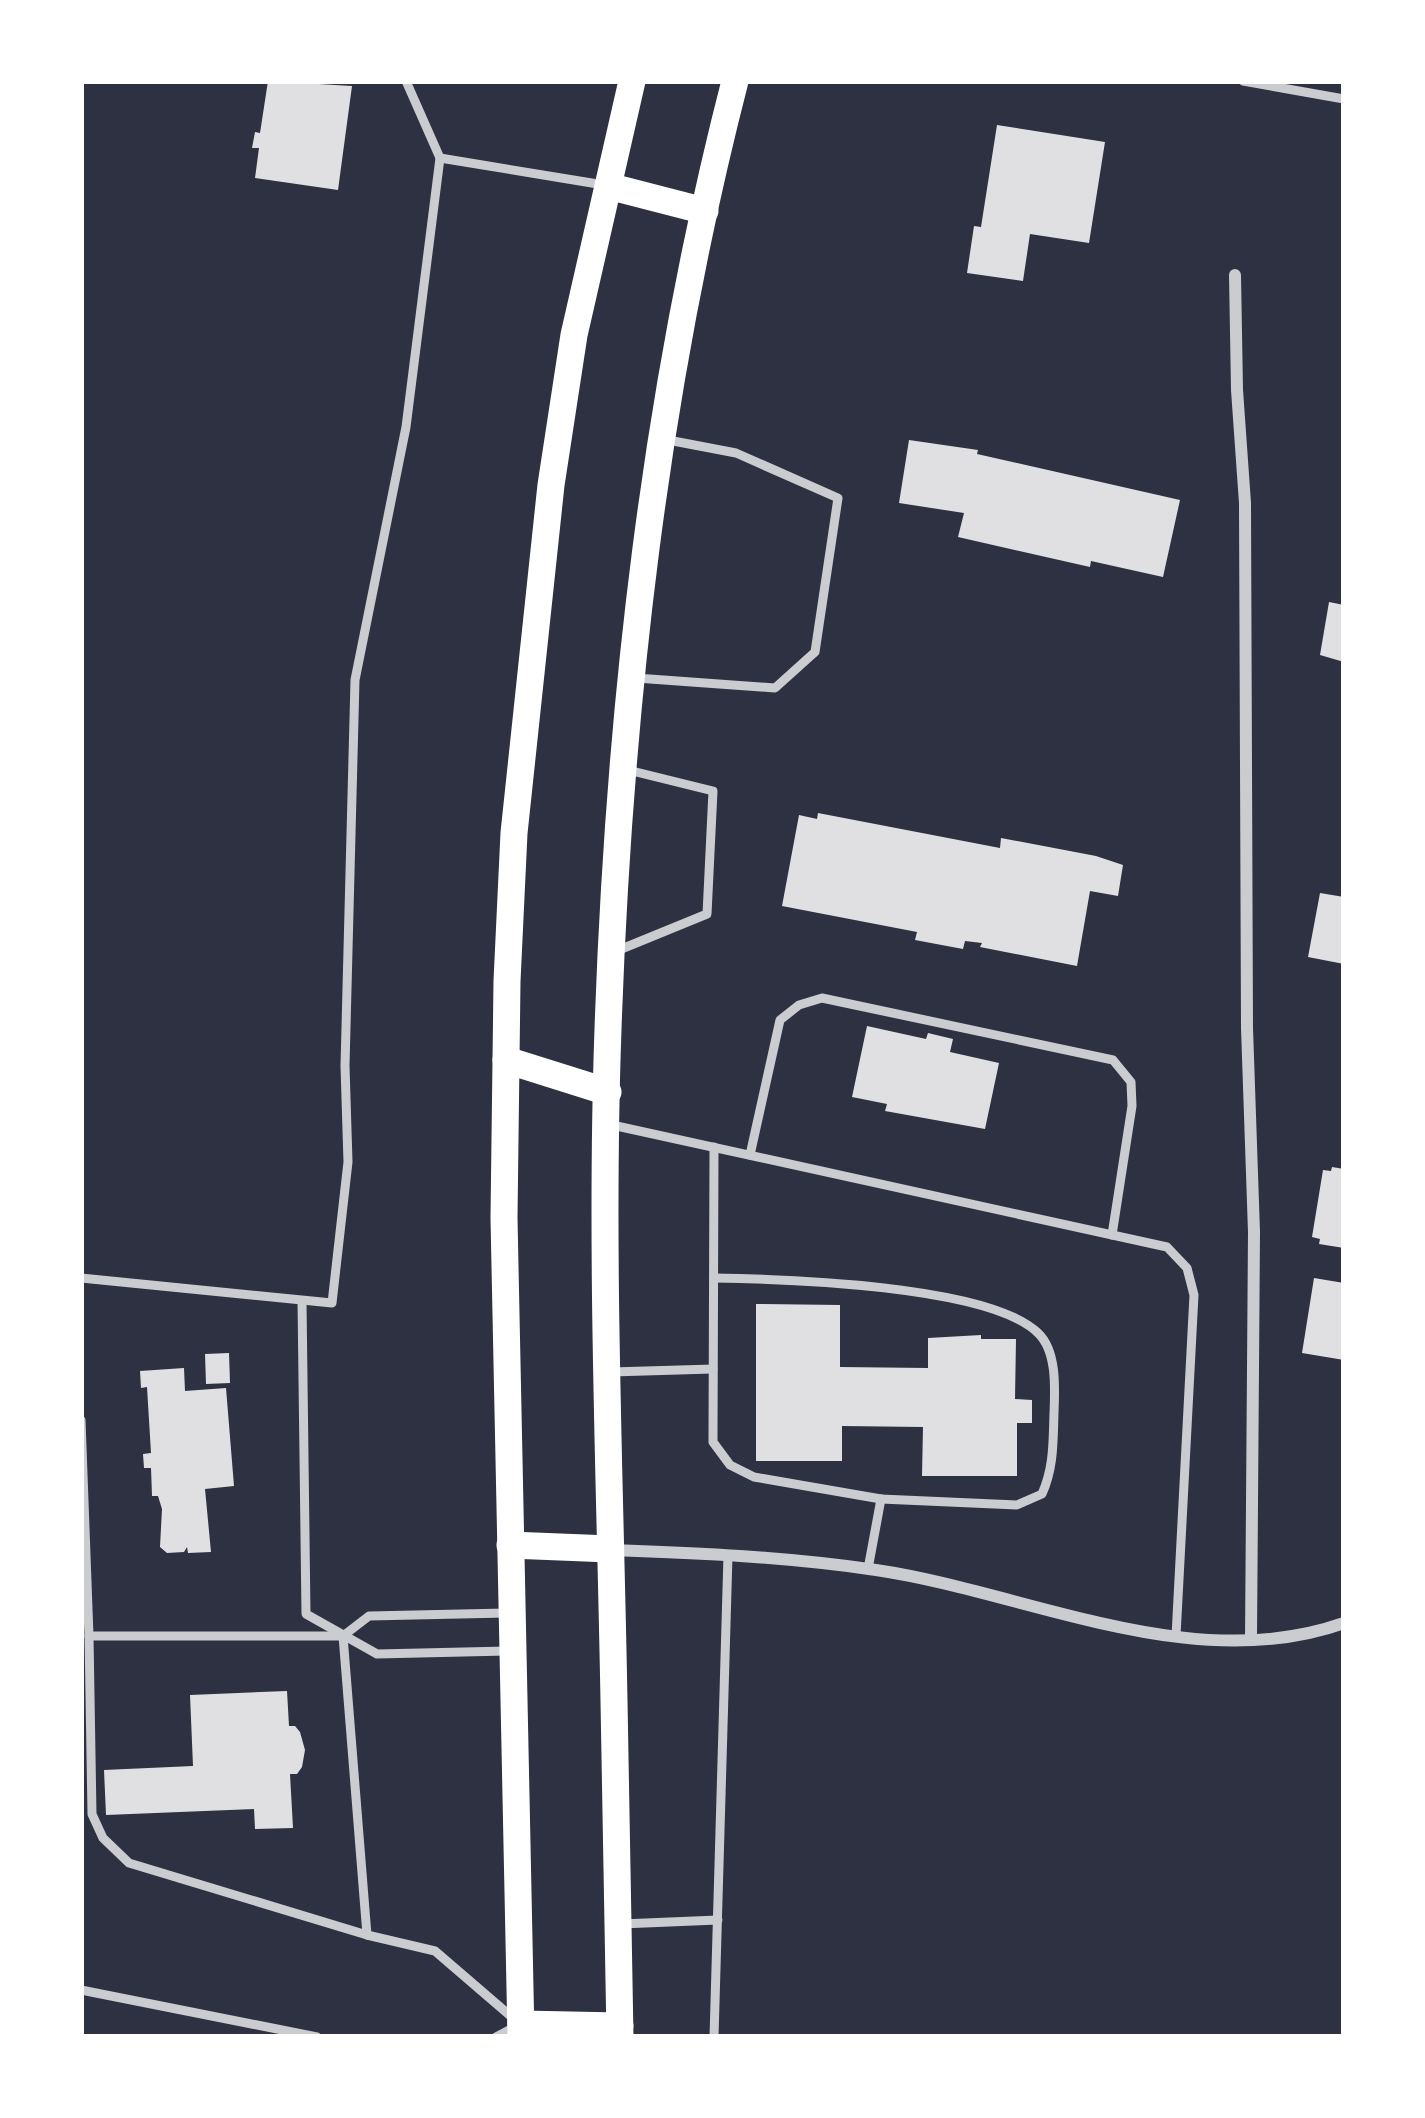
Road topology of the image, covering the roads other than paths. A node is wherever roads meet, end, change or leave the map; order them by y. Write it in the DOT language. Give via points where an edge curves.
graph roads {
  1 [pos="406,81"];
  2 [pos="632,81"];
  3 [pos="735,81"];
  4 [pos="1243,81"];
  5 [pos="1252,82"];
  6 [pos="1344,99"];
  7 [pos="440,158"];
  8 [pos="608,186"];
  9 [pos="705,211"];
  10 [pos="1235,275"];
  11 [pos="662,439"];
  12 [pos="631,678"];
  13 [pos="623,768"];
  14 [pos="612,953"];
  15 [pos="506,1060"];
  16 [pos="608,1092"];
  17 [pos="607,1124"];
  18 [pos="714,1147"];
  19 [pos="750,1155"];
  20 [pos="1112,1235"];
  21 [pos="81,1278"];
  22 [pos="713,1278"];
  23 [pos="302,1300"];
  24 [pos="713,1369"];
  25 [pos="607,1372"];
  26 [pos="81,1420"];
  27 [pos="881,1499"];
  28 [pos="510,1545"];
  29 [pos="610,1550"];
  30 [pos="728,1555"];
  31 [pos="868,1569"];
  32 [pos="512,1612"];
  33 [pos="1344,1623"];
  34 [pos="89,1636"];
  35 [pos="343,1636"];
  36 [pos="1176,1636"];
  37 [pos="1250,1639"];
  38 [pos="512,1651"];
  39 [pos="718,1920"];
  40 [pos="617,1924"];
  41 [pos="367,1935"];
  42 [pos="81,1990"];
  43 [pos="620,2031"];
  44 [pos="512,2033"];
  45 [pos="303,2036"];
  46 [pos="316,2037"];
  47 [pos="714,2037"];
  1 -- 7 [label="lane"];
  2 -- 8 [label="main road"];
  3 -- 9 [label="main road"];
  4 -- 5 [label="lane"];
  5 -- 6 [label="lane"];
  7 -- 8 [label="lane"];
  7 -- 23 [label="lane" via="406,427 355,680 348,1162 332,1304"];
  8 -- 9 [label="main road"];
  8 -- 15 [label="main road" via="574,335 535,624 514,833"];
  9 -- 11 [label="main road"];
  10 -- 37 [label="street" via="1254,1232"];
  11 -- 12 [label="main road"];
  11 -- 12 [label="lane" via="736,453 838,499 815,652 775,688"];
  12 -- 13 [label="main road"];
  13 -- 14 [label="main road"];
  13 -- 14 [label="lane" via="713,791 707,914"];
  14 -- 16 [label="main road"];
  15 -- 16 [label="main road"];
  15 -- 28 [label="main road"];
  16 -- 17 [label="main road"];
  17 -- 18 [label="lane"];
  17 -- 25 [label="main road"];
  18 -- 19 [label="lane"];
  18 -- 22 [label="lane"];
  19 -- 20 [label="lane"];
  19 -- 20 [label="lane" via="780,1020 822,998 1113,1060 1131,1082 1132,1106"];
  20 -- 36 [label="lane" via="1167,1247 1187,1268 1194,1295"];
  21 -- 23 [label="lane"];
  22 -- 24 [label="lane"];
  22 -- 27 [label="lane" via="819,1280 966,1301 1042,1335 1055,1375 1052,1471 1042,1494 1017,1505"];
  23 -- 35 [label="lane" via="306,1614"];
  24 -- 25 [label="lane"];
  24 -- 27 [label="lane" via="713,1442 730,1466 754,1478"];
  25 -- 29 [label="main road"];
  26 -- 34 [label="lane"];
  27 -- 31 [label="lane"];
  28 -- 29 [label="main road"];
  28 -- 32 [label="main road"];
  29 -- 30 [label="street"];
  29 -- 40 [label="main road"];
  30 -- 31 [label="street"];
  30 -- 39 [label="lane"];
  31 -- 36 [label="street"];
  32 -- 35 [label="lane" via="369,1616"];
  32 -- 38 [label="main road"];
  33 -- 37 [label="street"];
  34 -- 35 [label="lane"];
  34 -- 41 [label="lane" via="92,1814 103,1838 129,1863"];
  35 -- 38 [label="lane" via="377,1654"];
  35 -- 41 [label="lane"];
  36 -- 37 [label="street"];
  38 -- 44 [label="main road"];
  39 -- 40 [label="lane"];
  39 -- 47 [label="lane"];
  40 -- 43 [label="main road"];
  41 -- 44 [label="lane" via="435,1952"];
  42 -- 45 [label="lane"];
  43 -- 44 [label="main road"];
  45 -- 46 [label="lane"];
}
